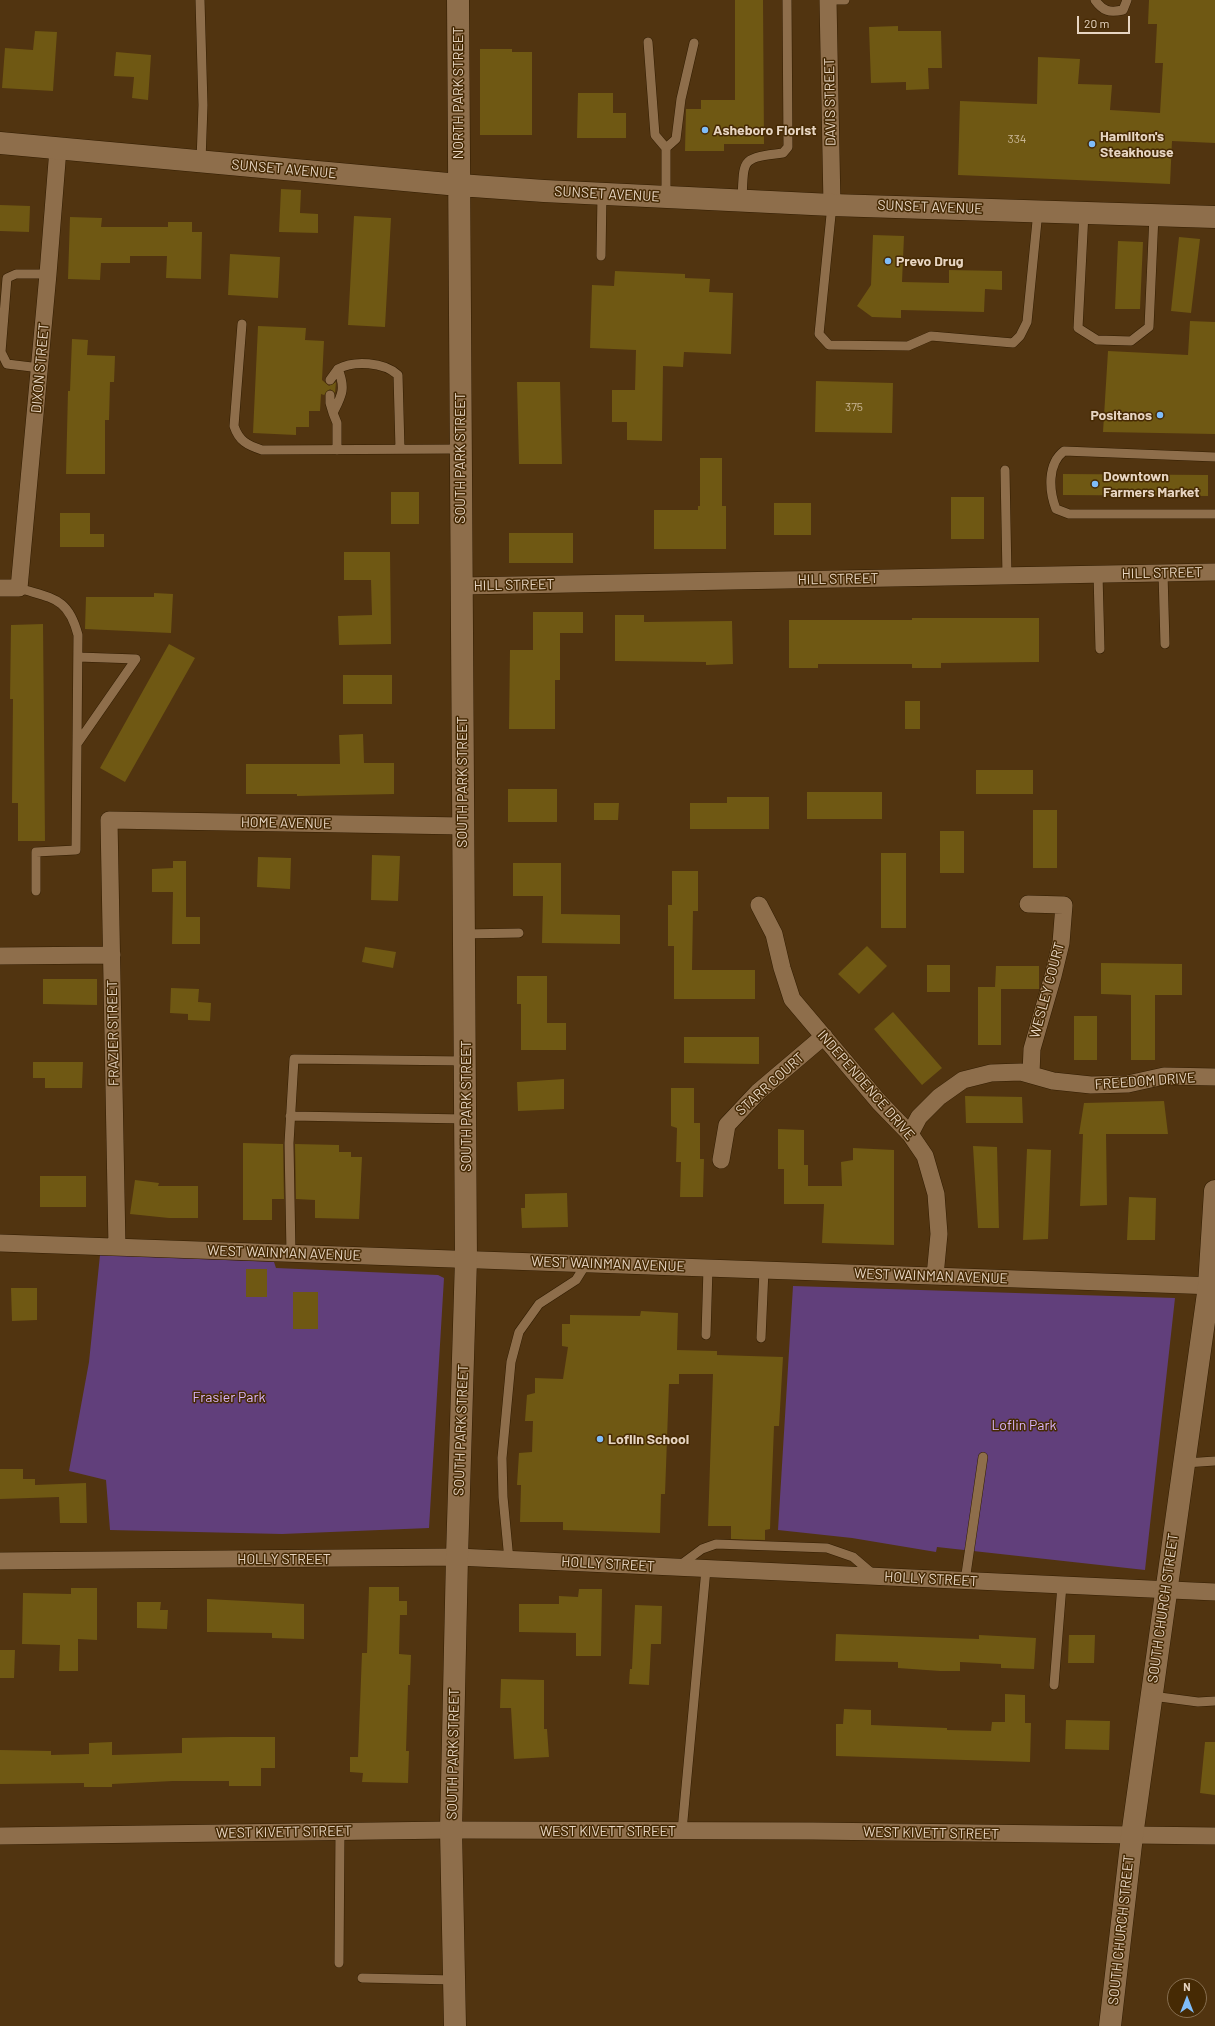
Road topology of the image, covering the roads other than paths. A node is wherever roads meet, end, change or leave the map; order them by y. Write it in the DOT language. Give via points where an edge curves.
graph roads {
  1 [pos="200,0"];
  2 [pos="458,0"];
  3 [pos="787,0"];
  4 [pos="828,0"];
  5 [pos="844,0"];
  6 [pos="1095,0"];
  7 [pos="1127,0"];
  8 [pos="648,42"];
  9 [pos="694,43"];
  10 [pos="0,143"];
  11 [pos="666,148"];
  12 [pos="58,149"];
  13 [pos="201,161"];
  14 [pos="459,185"];
  15 [pos="602,194"];
  16 [pos="666,197"];
  17 [pos="742,200"];
  18 [pos="832,204"];
  19 [pos="1038,210"];
  20 [pos="1084,212"];
  21 [pos="1154,215"];
  22 [pos="1215,217"];
  23 [pos="601,256"];
  24 [pos="48,274"];
  25 [pos="242,324"];
  26 [pos="40,368"];
  27 [pos="338,369"];
  28 [pos="330,380"];
  29 [pos="330,395"];
  30 [pos="333,413"];
  31 [pos="400,449"];
  32 [pos="460,449"];
  33 [pos="337,450"];
  34 [pos="1215,457"];
  35 [pos="1005,470"];
  36 [pos="1215,514"];
  37 [pos="1215,572"];
  38 [pos="1163,573"];
  39 [pos="1098,574"];
  40 [pos="1007,576"];
  41 [pos="461,586"];
  42 [pos="0,588"];
  43 [pos="19,588"];
  44 [pos="1165,644"];
  45 [pos="1100,648"];
  46 [pos="78,657"];
  47 [pos="77,744"];
  48 [pos="109,820"];
  49 [pos="463,826"];
  50 [pos="36,891"];
  51 [pos="1028,904"];
  52 [pos="759,905"];
  53 [pos="519,933"];
  54 [pos="464,934"];
  55 [pos="112,955"];
  56 [pos="0,956"];
  57 [pos="824,1036"];
  58 [pos="465,1061"];
  59 [pos="1031,1074"];
  60 [pos="1215,1077"];
  61 [pos="290,1116"];
  62 [pos="466,1120"];
  63 [pos="910,1134"];
  64 [pos="721,1160"];
  65 [pos="1215,1191"];
  66 [pos="0,1243"];
  67 [pos="117,1247"];
  68 [pos="291,1253"];
  69 [pos="466,1259"];
  70 [pos="586,1264"];
  71 [pos="708,1268"];
  72 [pos="764,1270"];
  73 [pos="935,1276"];
  74 [pos="1212,1286"];
  75 [pos="706,1335"];
  76 [pos="761,1338"];
  77 [pos="983,1457"];
  78 [pos="1215,1461"];
  79 [pos="1183,1464"];
  80 [pos="457,1557"];
  81 [pos="509,1560"];
  82 [pos="0,1561"];
  83 [pos="677,1568"];
  84 [pos="706,1569"];
  85 [pos="877,1577"];
  86 [pos="966,1581"];
  87 [pos="1062,1585"];
  88 [pos="1165,1590"];
  89 [pos="1215,1592"];
  90 [pos="1054,1685"];
  91 [pos="1150,1695"];
  92 [pos="1215,1701"];
  93 [pos="451,1830"];
  94 [pos="682,1831"];
  95 [pos="340,1832"];
  96 [pos="0,1836"];
  97 [pos="1132,1836"];
  98 [pos="1215,1836"];
  99 [pos="339,1963"];
  100 [pos="362,1978"];
  101 [pos="454,1980"];
  102 [pos="455,2026"];
  103 [pos="1110,2026"];
  1 -- 13 [label="lane" via="203,105"];
  2 -- 14 [label="main road, NORTH PARK STREET"];
  3 -- 17 [label="lane" via="788,147 783,153 752,158 744,167"];
  4 -- 5 [label="lane"];
  4 -- 18 [label="street, DAVIS STREET"];
  6 -- 7 [label="lane" via="1102,10 1113,12 1123,10"];
  8 -- 11 [label="lane" via="655,135"];
  9 -- 11 [label="lane" via="676,139"];
  10 -- 12 [label="main road, SUNSET AVENUE"];
  11 -- 16 [label="lane"];
  12 -- 13 [label="main road, SUNSET AVENUE"];
  12 -- 24 [label="street, DIXON STREET"];
  13 -- 14 [label="main road, SUNSET AVENUE"];
  14 -- 15 [label="main road, SUNSET AVENUE"];
  14 -- 32 [label="main road, SOUTH PARK STREET"];
  15 -- 16 [label="main road, SUNSET AVENUE"];
  15 -- 23 [label="lane"];
  16 -- 17 [label="main road, SUNSET AVENUE"];
  17 -- 18 [label="main road, SUNSET AVENUE"];
  18 -- 19 [label="main road, SUNSET AVENUE"];
  18 -- 19 [label="lane" via="819,334 829,345 889,348 908,346 931,336 1013,343 1028,322"];
  19 -- 20 [label="main road, SUNSET AVENUE"];
  20 -- 21 [label="main road, SUNSET AVENUE"];
  20 -- 21 [label="lane" via="1078,328 1097,340 1131,341 1149,327"];
  21 -- 22 [label="main road, SUNSET AVENUE"];
  24 -- 26 [label="street, DIXON STREET"];
  24 -- 26 [label="lane" via="16,274 7,278 1,352 7,364"];
  25 -- 33 [label="lane" via="234,417 237,434 242,442 262,450"];
  26 -- 43 [label="street, DIXON STREET"];
  27 -- 28 [label="lane"];
  27 -- 30 [label="lane" via="343,381 342,395"];
  27 -- 31 [label="lane" via="359,363 393,370 398,375"];
  29 -- 30 [label="lane"];
  30 -- 33 [label="lane" via="337,423"];
  31 -- 32 [label="lane"];
  31 -- 33 [label="lane"];
  32 -- 41 [label="main road, SOUTH PARK STREET"];
  34 -- 36 [label="lane" via="1064,451 1057,456 1053,464 1051,481 1056,508 1069,514"];
  35 -- 40 [label="lane"];
  37 -- 38 [label="street, HILL STREET"];
  38 -- 39 [label="street, HILL STREET"];
  38 -- 44 [label="lane"];
  39 -- 40 [label="street, HILL STREET"];
  39 -- 45 [label="lane"];
  40 -- 41 [label="street, HILL STREET"];
  41 -- 49 [label="main road, SOUTH PARK STREET"];
  42 -- 43 [label="street"];
  43 -- 46 [label="lane" via="56,599 67,607 74,619 78,635"];
  46 -- 47 [label="lane"];
  46 -- 47 [label="lane" via="136,659"];
  47 -- 50 [label="lane" via="76,850 36,852"];
  48 -- 49 [label="street, HOME AVENUE"];
  48 -- 55 [label="street, FRAZIER STREET"];
  49 -- 54 [label="main road, SOUTH PARK STREET"];
  51 -- 59 [label="street, WESLEY COURT" via="1064,905 1061,943 1032,1049"];
  52 -- 57 [label="street, INDEPENDENCE DRIVE" via="774,934 792,999"];
  53 -- 54 [label="lane"];
  54 -- 58 [label="main road, SOUTH PARK STREET"];
  55 -- 56 [label="street"];
  55 -- 67 [label="street, FRAZIER STREET"];
  57 -- 63 [label="street, INDEPENDENCE DRIVE" via="879,1102"];
  57 -- 64 [label="street, STARR COURT" via="758,1092 727,1125"];
  58 -- 61 [label="lane" via="294,1059"];
  58 -- 62 [label="main road, SOUTH PARK STREET"];
  59 -- 60 [label="street, FREEDOM DRIVE" via="1052,1081 1091,1085 1128,1084 1164,1076"];
  59 -- 63 [label="street, FREEDOM DRIVE" via="990,1073 963,1080 934,1102 920,1117"];
  61 -- 62 [label="lane"];
  61 -- 68 [label="lane"];
  62 -- 69 [label="main road, SOUTH PARK STREET"];
  63 -- 73 [label="street, INDEPENDENCE DRIVE" via="925,1156 936,1194 938,1234"];
  65 -- 74 [label="main road, SOUTH CHURCH STREET"];
  66 -- 67 [label="street, WEST WAINMAN AVENUE"];
  67 -- 68 [label="street, WEST WAINMAN AVENUE"];
  68 -- 69 [label="street, WEST WAINMAN AVENUE"];
  69 -- 70 [label="street, WEST WAINMAN AVENUE"];
  69 -- 80 [label="main road, SOUTH PARK STREET"];
  70 -- 71 [label="street, WEST WAINMAN AVENUE"];
  70 -- 81 [label="lane" via="576,1280 539,1304 519,1332 510,1362 502,1458"];
  71 -- 72 [label="street, WEST WAINMAN AVENUE"];
  71 -- 75 [label="lane"];
  72 -- 73 [label="street, WEST WAINMAN AVENUE"];
  72 -- 76 [label="lane"];
  73 -- 74 [label="street, WEST WAINMAN AVENUE"];
  74 -- 79 [label="main road, SOUTH CHURCH STREET"];
  77 -- 86 [label="lane"];
  78 -- 79 [label="lane"];
  79 -- 88 [label="main road, SOUTH CHURCH STREET"];
  80 -- 81 [label="street, HOLLY STREET"];
  80 -- 82 [label="street, HOLLY STREET"];
  80 -- 93 [label="main road, SOUTH PARK STREET"];
  81 -- 83 [label="street, HOLLY STREET"];
  83 -- 84 [label="street, HOLLY STREET"];
  83 -- 85 [label="lane" via="702,1549 716,1544 827,1548 853,1557"];
  84 -- 85 [label="street, HOLLY STREET"];
  84 -- 94 [label="lane"];
  85 -- 86 [label="street, HOLLY STREET"];
  86 -- 87 [label="street, HOLLY STREET"];
  87 -- 88 [label="street, HOLLY STREET"];
  87 -- 90 [label="lane"];
  88 -- 89 [label="street, HOLLY STREET"];
  88 -- 91 [label="main road, SOUTH CHURCH STREET"];
  91 -- 92 [label="lane" via="1198,1702"];
  91 -- 97 [label="main road, SOUTH CHURCH STREET"];
  93 -- 94 [label="street, WEST KIVETT STREET"];
  93 -- 95 [label="street, WEST KIVETT STREET"];
  93 -- 101 [label="main road, SOUTH PARK STREET"];
  94 -- 97 [label="street, WEST KIVETT STREET"];
  95 -- 96 [label="street, WEST KIVETT STREET"];
  95 -- 99 [label="lane"];
  97 -- 98 [label="street, WEST KIVETT STREET"];
  97 -- 103 [label="main road, SOUTH CHURCH STREET"];
  100 -- 101 [label="lane"];
  101 -- 102 [label="main road, SOUTH PARK STREET"];
}
